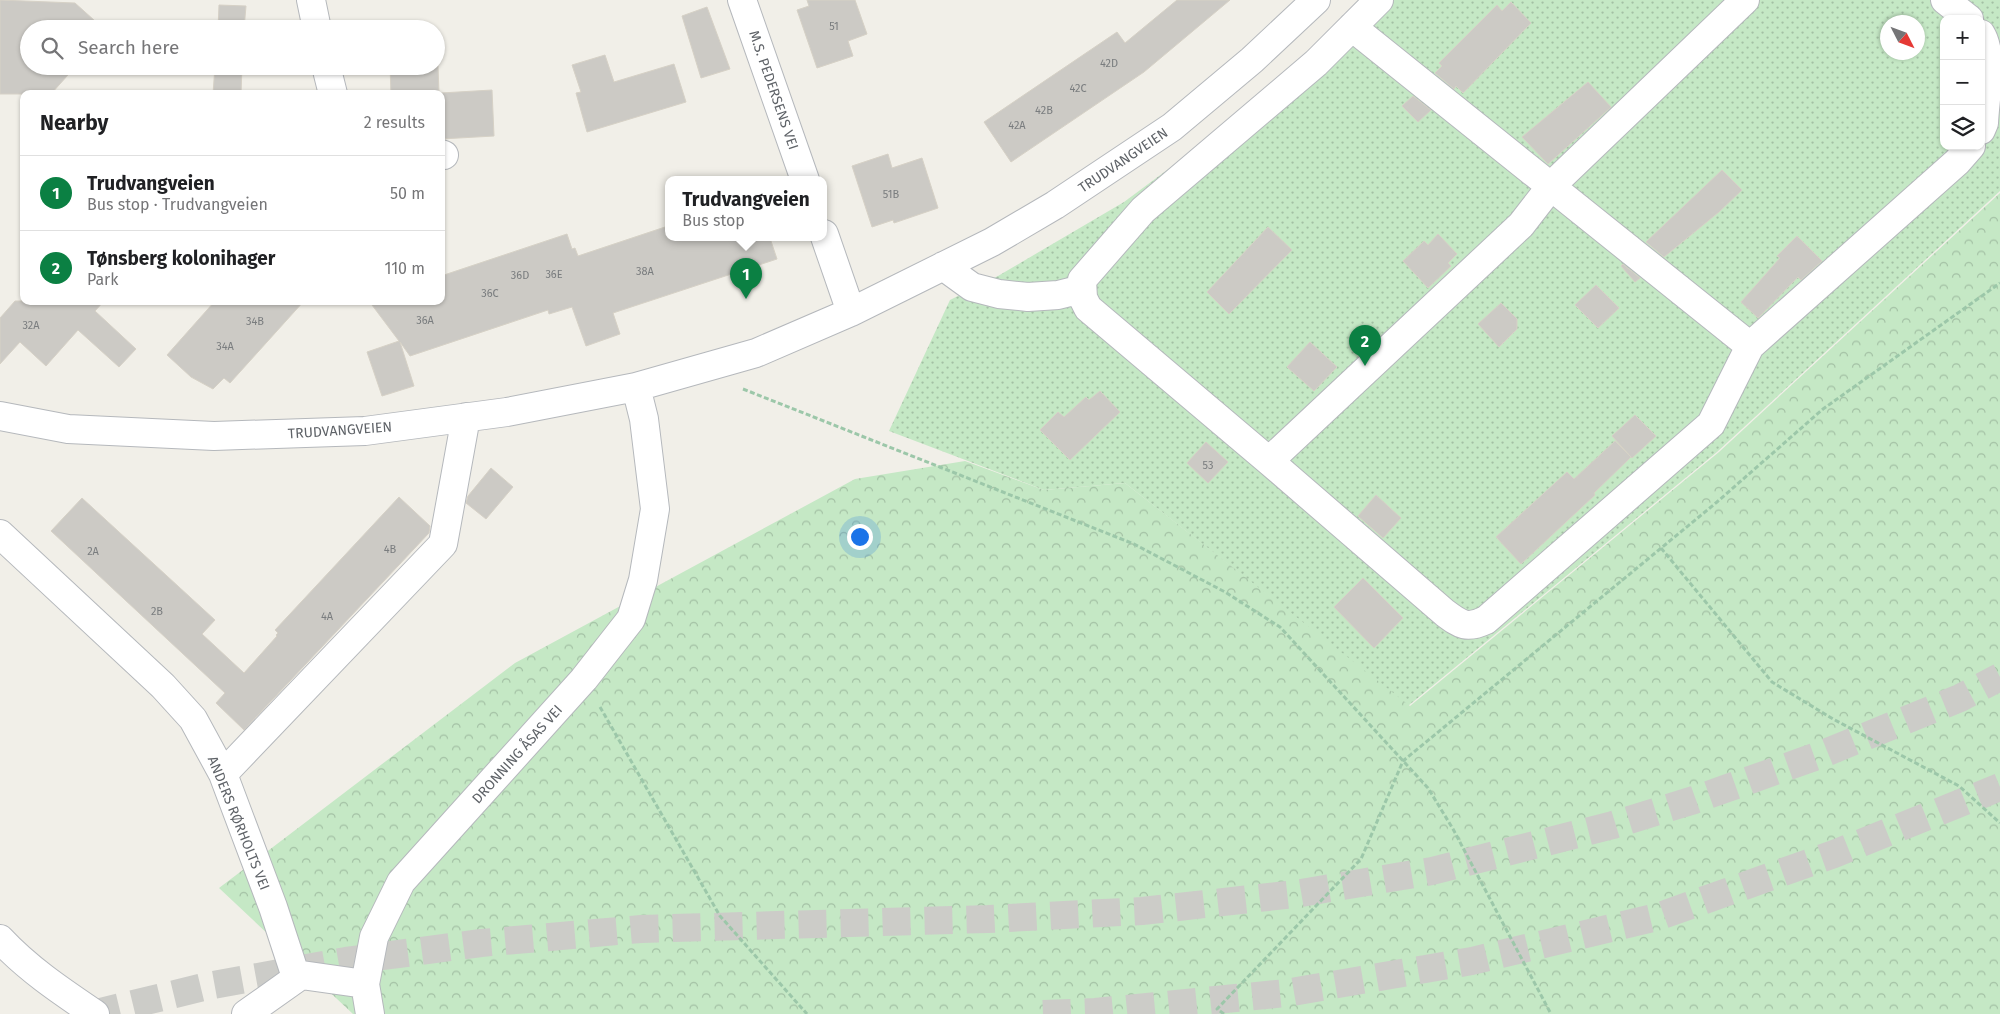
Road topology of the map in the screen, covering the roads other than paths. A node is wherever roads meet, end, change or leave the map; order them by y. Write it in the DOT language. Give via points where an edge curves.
graph roads {
  1 [pos="311,0"];
  2 [pos="742,0"];
  3 [pos="1316,0"];
  4 [pos="1379,0"];
  5 [pos="1745,0"];
  6 [pos="1945,0"];
  7 [pos="1964,15"];
  8 [pos="316,20"];
  9 [pos="1352,27"];
  10 [pos="1985,40"];
  11 [pos="328,75"];
  12 [pos="332,90"];
  13 [pos="1985,108"];
  14 [pos="1968,150"];
  15 [pos="804,176"];
  16 [pos="1552,185"];
  17 [pos="826,241"];
  18 [pos="943,266"];
  19 [pos="1082,288"];
  20 [pos="850,312"];
  21 [pos="1750,346"];
  22 [pos="636,387"];
  23 [pos="0,416"];
  24 [pos="466,417"];
  25 [pos="1270,461"];
  26 [pos="0,534"];
  27 [pos="223,774"];
  28 [pos="0,939"];
  29 [pos="365,984"];
  30 [pos="95,1014"];
  31 [pos="246,1014"];
  32 [pos="370,1014"];
  1 -- 8 [label="street"];
  2 -- 15 [label="street, M.S. PEDERSENS VEI"];
  3 -- 18 [label="street, TRUDVANGVEIEN" via="1252,60 1172,127 1055,205"];
  4 -- 9 [label="street"];
  5 -- 16 [label="street"];
  6 -- 7 [label="street"];
  9 -- 16 [label="street"];
  9 -- 19 [label="street" via="1310,69 1143,210 1088,272 1082,280"];
  10 -- 13 [label="street" via="1988,63"];
  11 -- 12 [label="street"];
  14 -- 21 [label="street"];
  16 -- 21 [label="street"];
  16 -- 25 [label="street" via="1521,226"];
  17 -- 20 [label="street"];
  18 -- 19 [label="street" via="972,287 999,294 1028,297"];
  18 -- 20 [label="street, TRUDVANGVEIEN"];
  19 -- 25 [label="street" via="1082,298 1088,308"];
  20 -- 22 [label="street, TRUDVANGVEIEN" via="756,353"];
  21 -- 25 [label="street" via="1711,424 1486,620 1474,626 1460,624 1445,613"];
  22 -- 24 [label="street, TRUDVANGVEIEN"];
  22 -- 29 [label="street, DRONNING ÅSAS VEI" via="644,419 655,508 643,580 631,618 584,679 401,882 374,936"];
  23 -- 24 [label="street, TRUDVANGVEIEN" via="68,429 214,436 365,431"];
  24 -- 27 [label="street" via="443,544"];
  26 -- 27 [label="street, ANDERS RØRHOLTS VEI" via="163,686 193,719"];
  27 -- 29 [label="street, ANDERS RØRHOLTS VEI" via="295,974"];
  28 -- 30 [label="street" via="50,984"];
  29 -- 31 [label="street" via="301,975"];
  29 -- 32 [label="street"];
}
